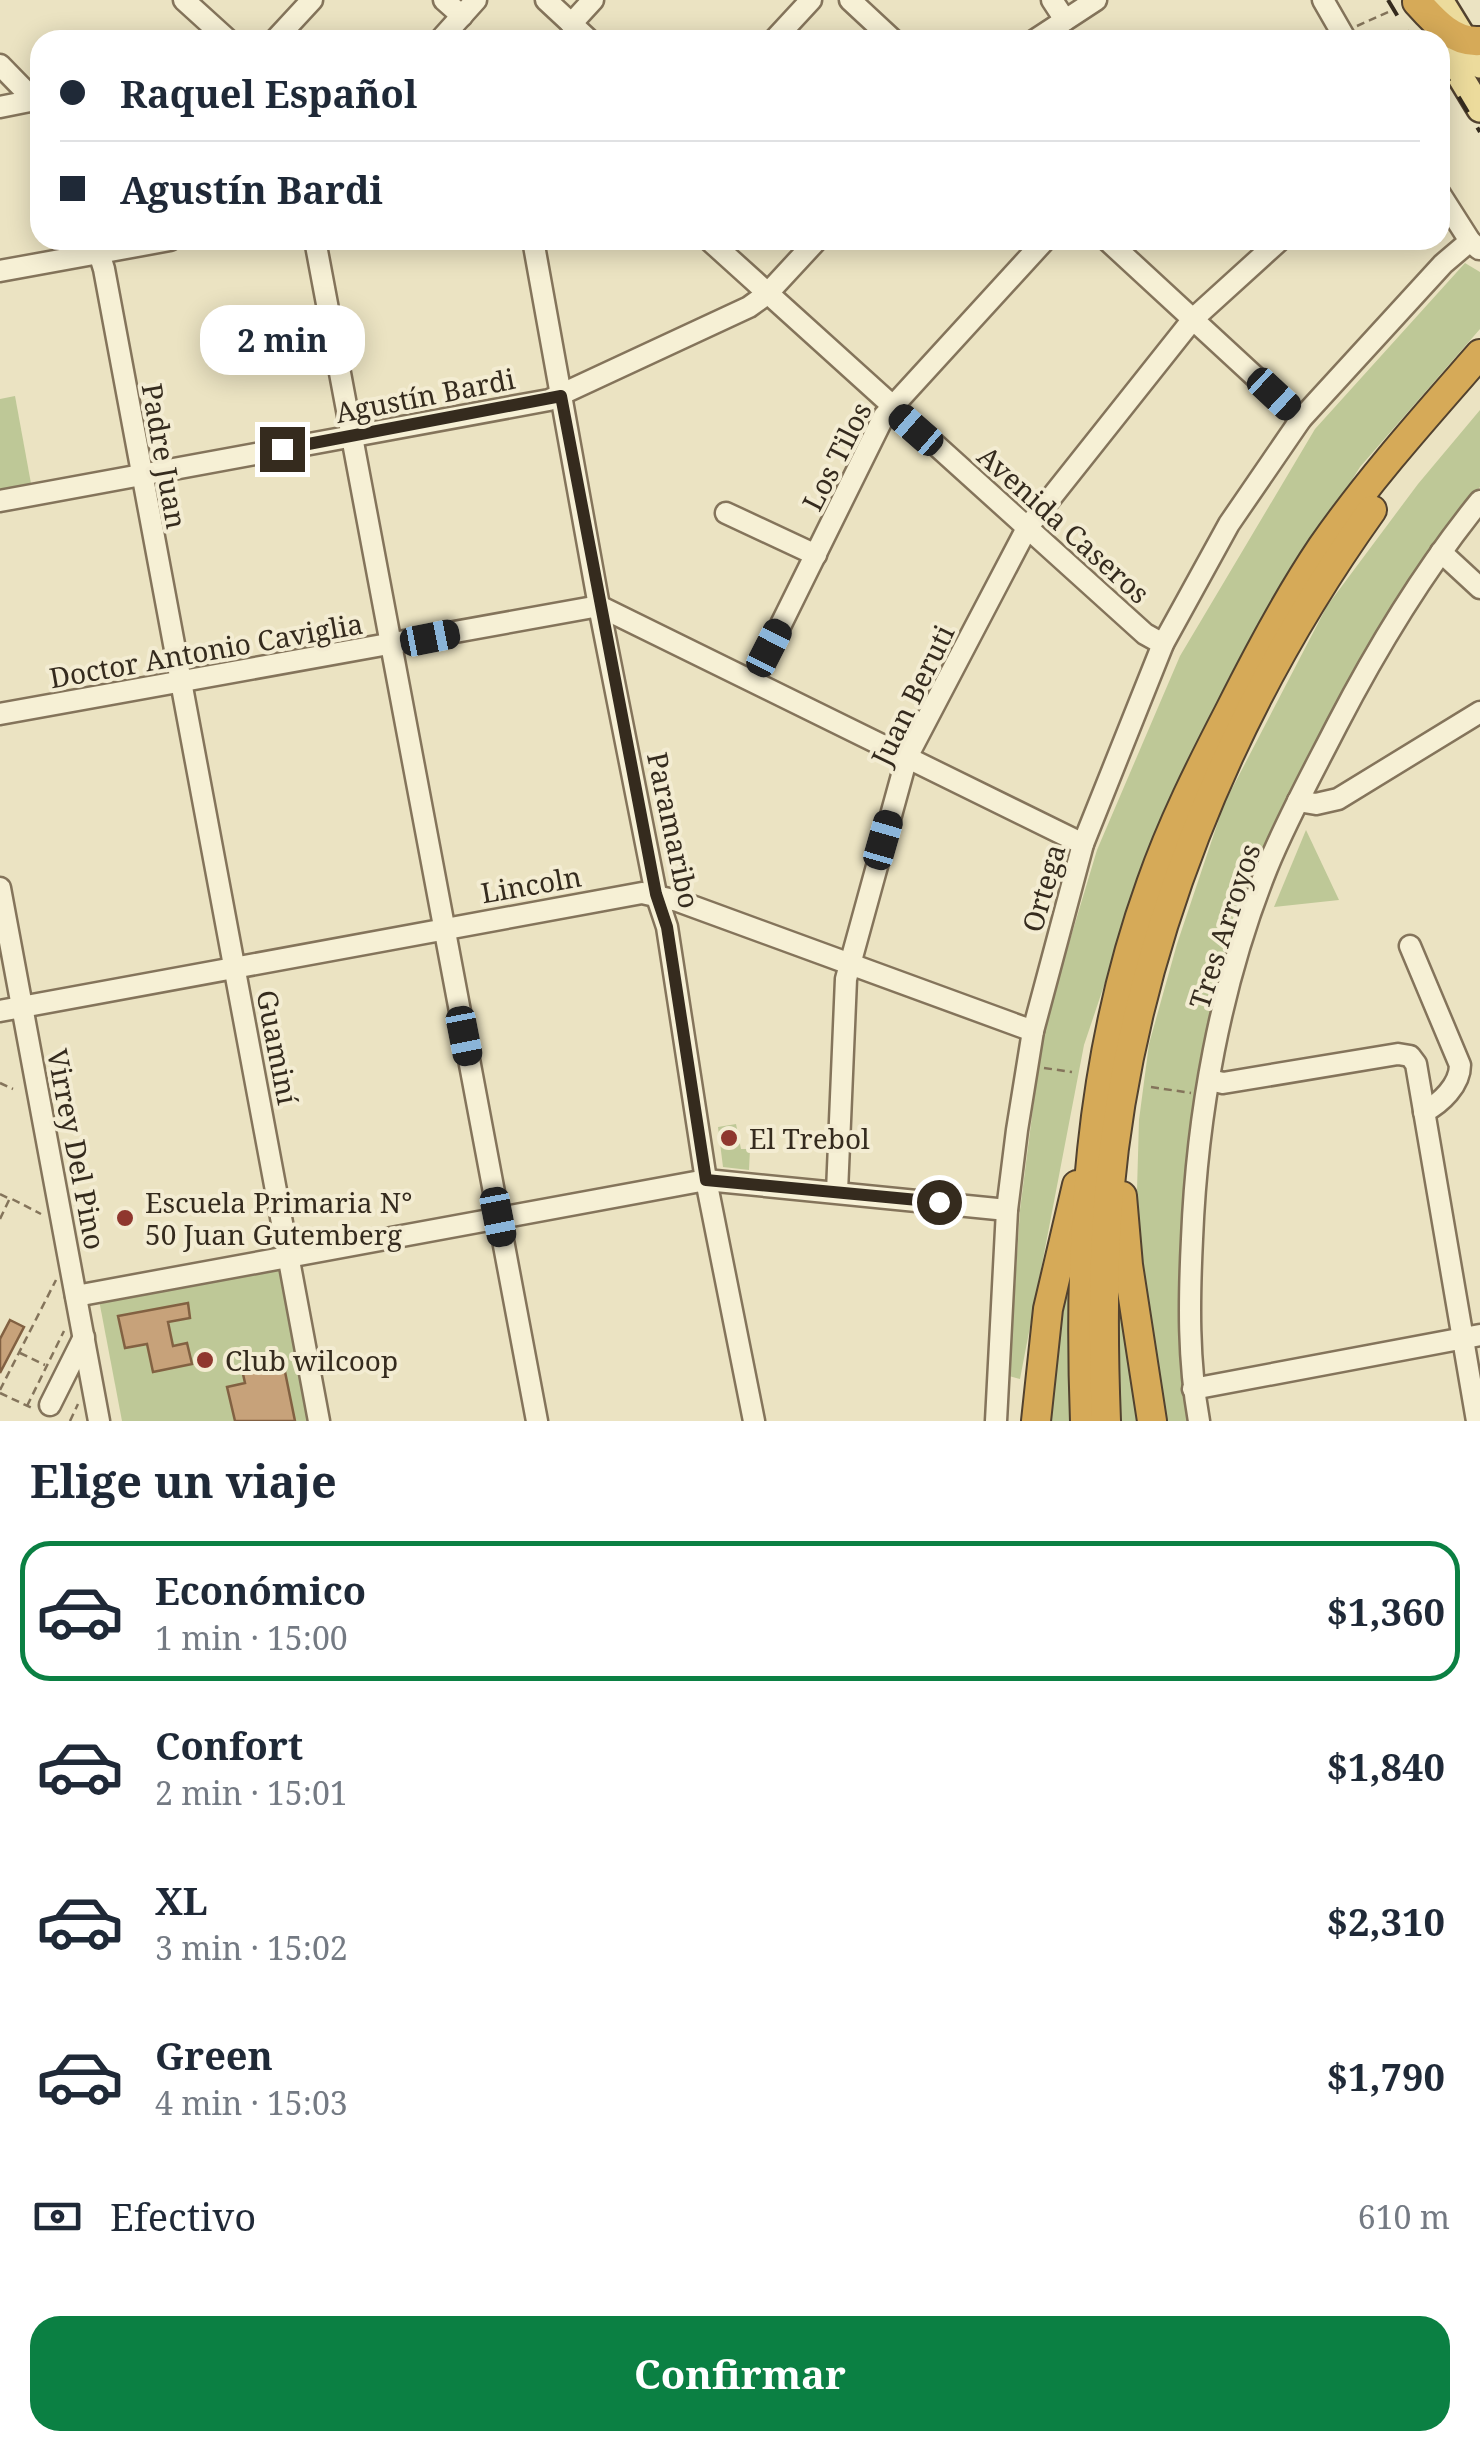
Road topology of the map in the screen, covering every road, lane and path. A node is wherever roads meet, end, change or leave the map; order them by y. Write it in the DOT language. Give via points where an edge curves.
graph roads {
  1 [pos="184,0"];
  2 [pos="312,0"];
  3 [pos="444,0"];
  4 [pos="546,0"];
  5 [pos="594,0"];
  6 [pos="811,0"];
  7 [pos="850,0"];
  8 [pos="1052,0"];
  9 [pos="1096,0"];
  10 [pos="1322,0"];
  11 [pos="469,8"];
  12 [pos="1065,20"];
  13 [pos="571,24"];
  14 [pos="217,30"];
  15 [pos="284,30"];
  16 [pos="449,30"];
  17 [pos="578,30"];
  18 [pos="783,30"];
  19 [pos="882,30"];
  20 [pos="1050,30"];
  21 [pos="1335,30"];
  22 [pos="1450,32"];
  23 [pos="0,65"];
  24 [pos="30,93"];
  25 [pos="30,103"];
  26 [pos="0,107"];
  27 [pos="1480,109"];
  28 [pos="1450,209"];
  29 [pos="1475,245"];
  30 [pos="81,250"];
  31 [pos="98,250"];
  32 [pos="317,250"];
  33 [pos="535,250"];
  34 [pos="720,250"];
  35 [pos="808,250"];
  36 [pos="1036,250"];
  37 [pos="1118,250"];
  38 [pos="1268,250"];
  39 [pos="0,271"];
  40 [pos="767,294"];
  41 [pos="1193,319"];
  42 [pos="1480,354"];
  43 [pos="1480,381"];
  44 [pos="561,396"];
  45 [pos="891,408"];
  46 [pos="1300,419"];
  47 [pos="353,436"];
  48 [pos="140,474"];
  49 [pos="0,501"];
  50 [pos="1480,501"];
  51 [pos="726,513"];
  52 [pos="1027,528"];
  53 [pos="1441,552"];
  54 [pos="816,555"];
  55 [pos="1480,588"];
  56 [pos="599,606"];
  57 [pos="1163,644"];
  58 [pos="391,646"];
  59 [pos="754,679"];
  60 [pos="179,683"];
  61 [pos="1480,712"];
  62 [pos="0,714"];
  63 [pos="908,757"];
  64 [pos="1298,801"];
  65 [pos="1083,844"];
  66 [pos="0,888"];
  67 [pos="656,894"];
  68 [pos="444,928"];
  69 [pos="1410,946"];
  70 [pos="850,963"];
  71 [pos="236,970"];
  72 [pos="22,1006"];
  73 [pos="0,1011"];
  74 [pos="1032,1030"];
  75 [pos="1026,1065"];
  76 [pos="1072,1072"];
  77 [pos="0,1083"];
  78 [pos="1151,1087"];
  79 [pos="1209,1088"];
  80 [pos="13,1089"];
  81 [pos="1424,1112"];
  82 [pos="1106,1118"];
  83 [pos="706,1180"];
  84 [pos="837,1192"];
  85 [pos="0,1194"];
  86 [pos="10,1198"];
  87 [pos="1007,1210"];
  88 [pos="46,1216"];
  89 [pos="498,1217"];
  90 [pos="0,1219"];
  91 [pos="68,1256"];
  92 [pos="289,1256"];
  93 [pos="77,1300"];
  94 [pos="1472,1336"];
  95 [pos="84,1337"];
  96 [pos="19,1353"];
  97 [pos="46,1366"];
  98 [pos="1193,1389"];
  99 [pos="0,1392"];
  100 [pos="26,1406"];
  101 [pos="46,1409"];
  102 [pos="99,1421"];
  103 [pos="320,1421"];
  104 [pos="537,1421"];
  105 [pos="754,1421"];
  106 [pos="996,1421"];
  107 [pos="1036,1421"];
  108 [pos="1085,1421"];
  109 [pos="1106,1421"];
  110 [pos="1152,1421"];
  111 [pos="1199,1421"];
  112 [pos="1477,1421"];
  1 -- 14 [label="street"];
  2 -- 15 [label="street"];
  3 -- 11 [label="street"];
  4 -- 13 [label="street"];
  5 -- 13 [label="street"];
  6 -- 18 [label="street"];
  7 -- 19 [label="street"];
  8 -- 12 [label="street"];
  9 -- 12 [label="street"];
  10 -- 21 [label="street"];
  11 -- 16 [label="street"];
  12 -- 20 [label="street"];
  13 -- 17 [label="street"];
  22 -- 27 [label="main road"];
  23 -- 24 [label="street"];
  25 -- 26 [label="street"];
  28 -- 29 [label="street"];
  29 -- 46 [label="street, Ortega" via="1443,264"];
  30 -- 39 [label="street"];
  31 -- 48 [label="street, Padre Juan"];
  32 -- 47 [label="street"];
  33 -- 44 [label="street, Paramaribo"];
  34 -- 40 [label="street, Avenida Caseros"];
  35 -- 40 [label="street, Agustín Bardi"];
  36 -- 45 [label="street, Los Tilos"];
  37 -- 41 [label="street"];
  38 -- 41 [label="street, Juan Beruti"];
  40 -- 44 [label="street, Agustín Bardi"];
  40 -- 45 [label="street, Avenida Caseros"];
  41 -- 46 [label="street"];
  41 -- 52 [label="street, Juan Beruti"];
  42 -- 82 [label="highway" via="1384,464 1321,550 1206,756 1130,950"];
  43 -- 82 [label="highway" via="1352,538 1255,702 1175,890"];
  44 -- 47 [label="street, Agustín Bardi"];
  44 -- 56 [label="street, Paramaribo"];
  45 -- 52 [label="street, Avenida Caseros"];
  45 -- 54 [label="street, Los Tilos"];
  46 -- 57 [label="street, Ortega" via="1229,524"];
  47 -- 48 [label="street, Agustín Bardi"];
  47 -- 58 [label="street"];
  48 -- 49 [label="street, Agustín Bardi"];
  48 -- 60 [label="street, Padre Juan"];
  50 -- 53 [label="street, Tres Arroyos"];
  51 -- 54 [label="street"];
  52 -- 57 [label="street, Avenida Caseros"];
  52 -- 63 [label="street, Juan Beruti"];
  53 -- 55 [label="street"];
  53 -- 64 [label="street, Tres Arroyos" via="1367,668"];
  54 -- 59 [label="street, Los Tilos"];
  56 -- 58 [label="street, Doctor Antonio Caviglia"];
  56 -- 59 [label="street"];
  56 -- 67 [label="street, Paramaribo"];
  57 -- 65 [label="street, Ortega"];
  58 -- 60 [label="street, Doctor Antonio Caviglia"];
  58 -- 68 [label="street"];
  59 -- 63 [label="street"];
  60 -- 62 [label="street, Doctor Antonio Caviglia"];
  60 -- 71 [label="street, Guaminí"];
  61 -- 64 [label="street" via="1338,799"];
  63 -- 65 [label="street"];
  63 -- 70 [label="street, Juan Beruti"];
  64 -- 79 [label="street, Tres Arroyos" via="1256,899"];
  65 -- 74 [label="street, Ortega"];
  66 -- 72 [label="street, Virrey Del Pino"];
  67 -- 68 [label="street, Lincoln"];
  67 -- 70 [label="street, Lincoln"];
  67 -- 83 [label="street, Paramaribo" via="667,927"];
  68 -- 71 [label="street, Lincoln"];
  68 -- 89 [label="street"];
  69 -- 81 [label="street" via="1460,1065 1456,1083"];
  70 -- 74 [label="street, Lincoln"];
  70 -- 84 [label="street, Juan Beruti"];
  71 -- 72 [label="street, Lincoln"];
  71 -- 92 [label="street, Guaminí"];
  72 -- 73 [label="street, Lincoln"];
  72 -- 91 [label="street, Virrey Del Pino"];
  74 -- 75 [label="street, Ortega"];
  75 -- 76 [label="path"];
  75 -- 87 [label="street, Ortega"];
  77 -- 80 [label="path"];
  78 -- 79 [label="path"];
  79 -- 81 [label="street" via="1398,1054 1416,1064"];
  79 -- 98 [label="street, Tres Arroyos" via="1193,1204"];
  81 -- 94 [label="street"];
  82 -- 107 [label="highway" via="1056,1265"];
  82 -- 108 [label="highway" via="1082,1284"];
  82 -- 109 [label="highway"];
  82 -- 110 [label="highway"];
  83 -- 84 [label="street"];
  83 -- 89 [label="street"];
  83 -- 105 [label="street, Paramaribo"];
  84 -- 87 [label="street"];
  85 -- 86 [label="path"];
  86 -- 88 [label="path"];
  86 -- 90 [label="path"];
  87 -- 106 [label="street, Ortega"];
  89 -- 92 [label="street"];
  89 -- 104 [label="street"];
  91 -- 93 [label="street, Virrey Del Pino"];
  91 -- 96 [label="path"];
  92 -- 93 [label="street"];
  92 -- 103 [label="street, Guaminí"];
  93 -- 95 [label="street, Virrey Del Pino"];
  93 -- 97 [label="path"];
  94 -- 98 [label="street"];
  94 -- 112 [label="street"];
  95 -- 101 [label="street"];
  95 -- 102 [label="street, Virrey Del Pino"];
  96 -- 97 [label="path"];
  96 -- 99 [label="path"];
  97 -- 100 [label="path"];
  98 -- 111 [label="street, Tres Arroyos"];
  99 -- 100 [label="path"];
  100 -- 101 [label="path"];
}
